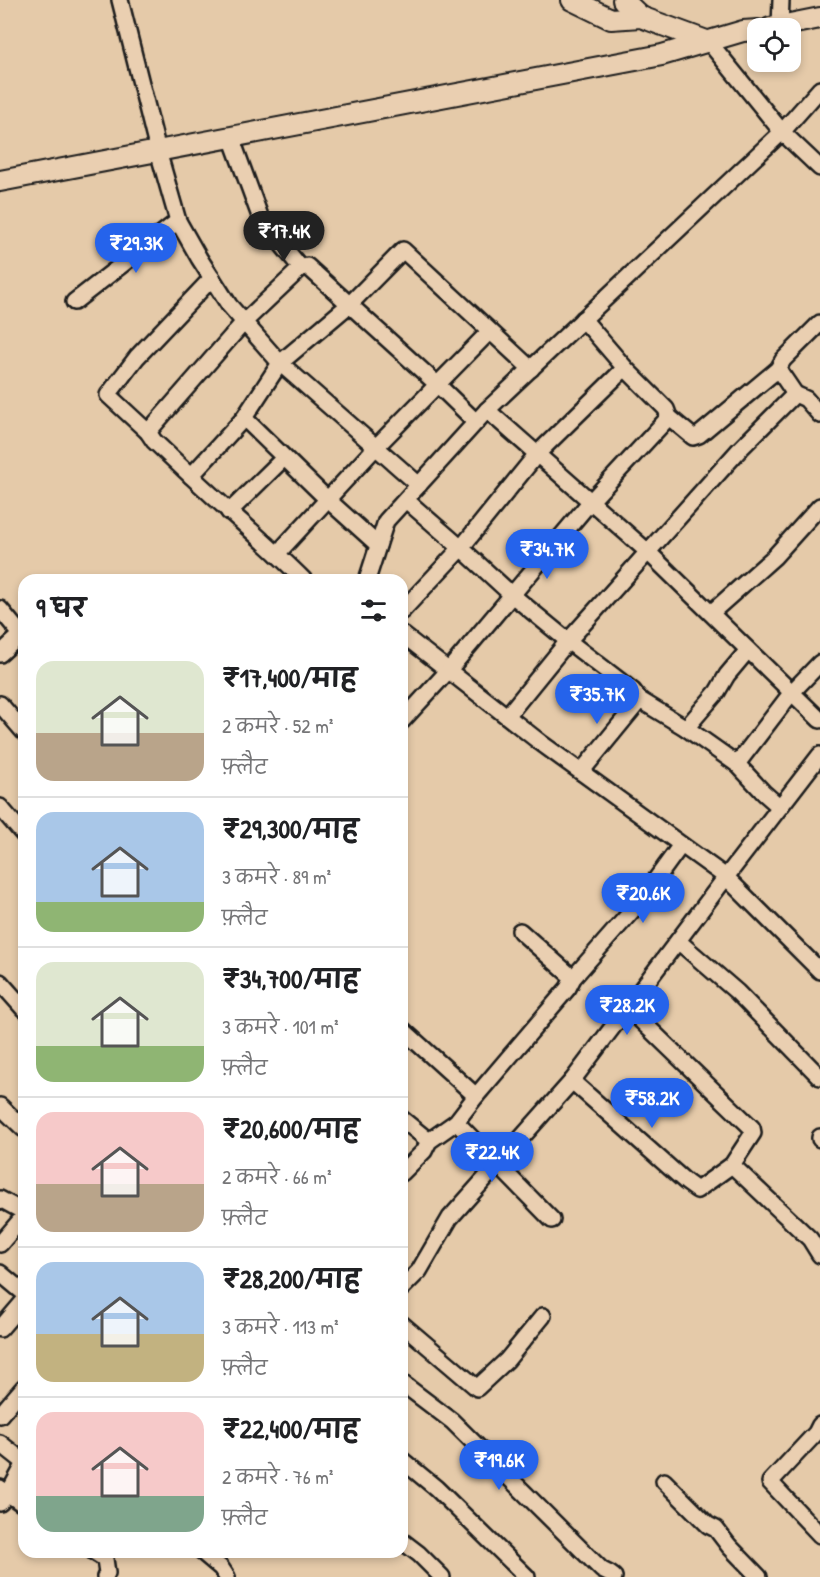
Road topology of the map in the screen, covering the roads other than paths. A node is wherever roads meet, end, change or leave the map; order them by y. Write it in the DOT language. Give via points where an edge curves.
graph roads {
  1 [pos="120,0"];
  2 [pos="572,0"];
  3 [pos="623,0"];
  4 [pos="781,0"];
  5 [pos="642,17"];
  6 [pos="777,18"];
  7 [pos="820,18"];
  8 [pos="801,22"];
  9 [pos="747,31"];
  10 [pos="709,42"];
  11 [pos="820,89"];
  12 [pos="782,132"];
  13 [pos="231,137"];
  14 [pos="158,151"];
  15 [pos="820,168"];
  16 [pos="0,181"];
  17 [pos="178,221"];
  18 [pos="301,268"];
  19 [pos="212,278"];
  20 [pos="74,302"];
  21 [pos="350,304"];
  22 [pos="584,319"];
  23 [pos="244,322"];
  24 [pos="820,323"];
  25 [pos="490,331"];
  26 [pos="280,363"];
  27 [pos="625,368"];
  28 [pos="531,369"];
  29 [pos="778,369"];
  30 [pos="438,385"];
  31 [pos="795,393"];
  32 [pos="487,410"];
  33 [pos="820,415"];
  34 [pos="669,417"];
  35 [pos="244,418"];
  36 [pos="476,422"];
  37 [pos="148,432"];
  38 [pos="376,447"];
  39 [pos="537,454"];
  40 [pos="284,458"];
  41 [pos="191,476"];
  42 [pos="420,484"];
  43 [pos="328,500"];
  44 [pos="406,500"];
  45 [pos="591,501"];
  46 [pos="820,506"];
  47 [pos="229,512"];
  48 [pos="378,545"];
  49 [pos="461,548"];
  50 [pos="648,552"];
  51 [pos="278,554"];
  52 [pos="298,574"];
  53 [pos="369,574"];
  54 [pos="512,595"];
  55 [pos="408,605"];
  56 [pos="0,609"];
  57 [pos="711,613"];
  58 [pos="18,631"];
  59 [pos="408,639"];
  60 [pos="18,641"];
  61 [pos="568,641"];
  62 [pos="748,650"];
  63 [pos="0,654"];
  64 [pos="820,663"];
  65 [pos="448,670"];
  66 [pos="792,692"];
  67 [pos="640,700"];
  68 [pos="0,704"];
  69 [pos="408,715"];
  70 [pos="507,716"];
  71 [pos="820,720"];
  72 [pos="18,725"];
  73 [pos="686,728"];
  74 [pos="820,755"];
  75 [pos="737,764"];
  76 [pos="581,772"];
  77 [pos="0,807"];
  78 [pos="780,807"];
  79 [pos="18,828"];
  80 [pos="681,845"];
  81 [pos="726,877"];
  82 [pos="520,931"];
  83 [pos="678,941"];
  84 [pos="820,971"];
  85 [pos="573,978"];
  86 [pos="0,982"];
  87 [pos="18,1002"];
  88 [pos="627,1007"];
  89 [pos="408,1034"];
  90 [pos="820,1077"];
  91 [pos="572,1081"];
  92 [pos="476,1096"];
  93 [pos="0,1106"];
  94 [pos="456,1122"];
  95 [pos="18,1123"];
  96 [pos="408,1124"];
  97 [pos="429,1141"];
  98 [pos="497,1165"];
  99 [pos="732,1165"];
  100 [pos="408,1167"];
  101 [pos="0,1199"];
  102 [pos="18,1210"];
  103 [pos="552,1220"];
  104 [pos="18,1222"];
  105 [pos="0,1244"];
  106 [pos="820,1255"];
  107 [pos="0,1273"];
  108 [pos="408,1282"];
  109 [pos="18,1288"];
  110 [pos="18,1308"];
  111 [pos="543,1316"];
  112 [pos="0,1329"];
  113 [pos="408,1329"];
  114 [pos="408,1388"];
  115 [pos="18,1394"];
  116 [pos="0,1415"];
  117 [pos="819,1432"];
  118 [pos="0,1443"];
  119 [pos="18,1459"];
  120 [pos="408,1465"];
  121 [pos="18,1473"];
  122 [pos="664,1481"];
  123 [pos="3,1495"];
  124 [pos="18,1502"];
  125 [pos="820,1535"];
  126 [pos="408,1546"];
  127 [pos="103,1558"];
  128 [pos="209,1558"];
  129 [pos="604,1575"];
  130 [pos="105,1577"];
  131 [pos="227,1577"];
  132 [pos="442,1577"];
  133 [pos="527,1577"];
  134 [pos="759,1577"];
  1 -- 14 [label="street"];
  2 -- 5 [label="main road" via="612,19"];
  3 -- 5 [label="main road"];
  4 -- 6 [label="street"];
  5 -- 10 [label="main road"];
  7 -- 8 [label="main road"];
  9 -- 10 [label="main road"];
  10 -- 12 [label="street"];
  10 -- 13 [label="main road" via="662,55"];
  11 -- 12 [label="street"];
  12 -- 15 [label="street"];
  12 -- 22 [label="street"];
  13 -- 14 [label="main road"];
  13 -- 18 [label="street" via="261,219"];
  14 -- 16 [label="main road"];
  14 -- 17 [label="street"];
  17 -- 19 [label="street"];
  17 -- 20 [label="street"];
  18 -- 21 [label="street" via="307,266"];
  18 -- 23 [label="street"];
  19 -- 23 [label="street"];
  19 -- 37 [label="street" via="136,357 108,395"];
  21 -- 25 [label="street" via="403,250"];
  21 -- 26 [label="street"];
  21 -- 30 [label="street"];
  22 -- 27 [label="street"];
  22 -- 28 [label="street"];
  23 -- 26 [label="street"];
  23 -- 37 [label="street"];
  24 -- 29 [label="street"];
  25 -- 28 [label="street"];
  25 -- 30 [label="street"];
  26 -- 35 [label="street"];
  26 -- 38 [label="street"];
  27 -- 34 [label="street" via="666,409"];
  27 -- 39 [label="street"];
  28 -- 32 [label="street"];
  29 -- 31 [label="street"];
  29 -- 34 [label="street" via="699,435 693,437"];
  30 -- 36 [label="street"];
  30 -- 38 [label="street"];
  31 -- 33 [label="street"];
  31 -- 50 [label="street" via="740,448"];
  32 -- 36 [label="street"];
  32 -- 39 [label="street"];
  34 -- 45 [label="street"];
  35 -- 40 [label="street"];
  35 -- 41 [label="street"];
  36 -- 42 [label="street"];
  37 -- 41 [label="street"];
  38 -- 42 [label="street"];
  38 -- 43 [label="street"];
  39 -- 45 [label="street"];
  39 -- 49 [label="street"];
  40 -- 43 [label="street"];
  40 -- 47 [label="street"];
  41 -- 47 [label="street"];
  42 -- 44 [label="street"];
  43 -- 48 [label="street"];
  43 -- 51 [label="street"];
  44 -- 48 [label="street" via="386,521"];
  44 -- 49 [label="street"];
  45 -- 50 [label="street"];
  45 -- 54 [label="street"];
  46 -- 57 [label="street" via="774,557"];
  47 -- 51 [label="street"];
  48 -- 53 [label="street"];
  49 -- 54 [label="street"];
  49 -- 55 [label="street"];
  50 -- 57 [label="street"];
  50 -- 61 [label="street"];
  51 -- 52 [label="street"];
  54 -- 61 [label="street"];
  54 -- 65 [label="street"];
  56 -- 58 [label="street"];
  57 -- 62 [label="street"];
  59 -- 65 [label="street"];
  60 -- 63 [label="street"];
  61 -- 67 [label="street"];
  61 -- 70 [label="street"];
  62 -- 66 [label="street"];
  62 -- 73 [label="street"];
  64 -- 66 [label="street"];
  65 -- 69 [label="street"];
  65 -- 70 [label="street"];
  66 -- 71 [label="street"];
  66 -- 75 [label="street"];
  67 -- 73 [label="street"];
  67 -- 76 [label="street"];
  68 -- 72 [label="street"];
  70 -- 76 [label="street"];
  73 -- 75 [label="street"];
  74 -- 78 [label="street"];
  75 -- 78 [label="street"];
  76 -- 80 [label="street"];
  77 -- 79 [label="street"];
  78 -- 81 [label="street"];
  80 -- 81 [label="street"];
  80 -- 85 [label="street" via="639,904"];
  81 -- 83 [label="street"];
  81 -- 84 [label="street"];
  82 -- 85 [label="street"];
  83 -- 88 [label="street"];
  83 -- 90 [label="street" via="737,992"];
  85 -- 92 [label="street"];
  86 -- 87 [label="street"];
  88 -- 91 [label="street"];
  88 -- 99 [label="street" via="752,1128 753,1133"];
  89 -- 92 [label="street"];
  91 -- 98 [label="street"];
  91 -- 99 [label="street" via="697,1190"];
  92 -- 94 [label="street"];
  93 -- 95 [label="street"];
  94 -- 97 [label="street"];
  94 -- 98 [label="street"];
  96 -- 97 [label="street"];
  97 -- 100 [label="street"];
  98 -- 103 [label="street"];
  98 -- 108 [label="street" via="450,1218 419,1271"];
  99 -- 106 [label="street" via="810,1239"];
  101 -- 102 [label="street"];
  104 -- 105 [label="street"];
  107 -- 109 [label="street"];
  110 -- 112 [label="street"];
  111 -- 113 [label="street" via="507,1360 477,1388"];
  114 -- 129 [label="street" via="452,1421"];
  115 -- 116 [label="street"];
  117 -- 125 [label="street" via="770,1482"];
  118 -- 119 [label="street"];
  120 -- 133 [label="street"];
  121 -- 123 [label="street"];
  122 -- 134 [label="street" via="716,1529"];
  123 -- 124 [label="street"];
  126 -- 132 [label="street"];
  127 -- 130 [label="street"];
  128 -- 131 [label="street"];
}
